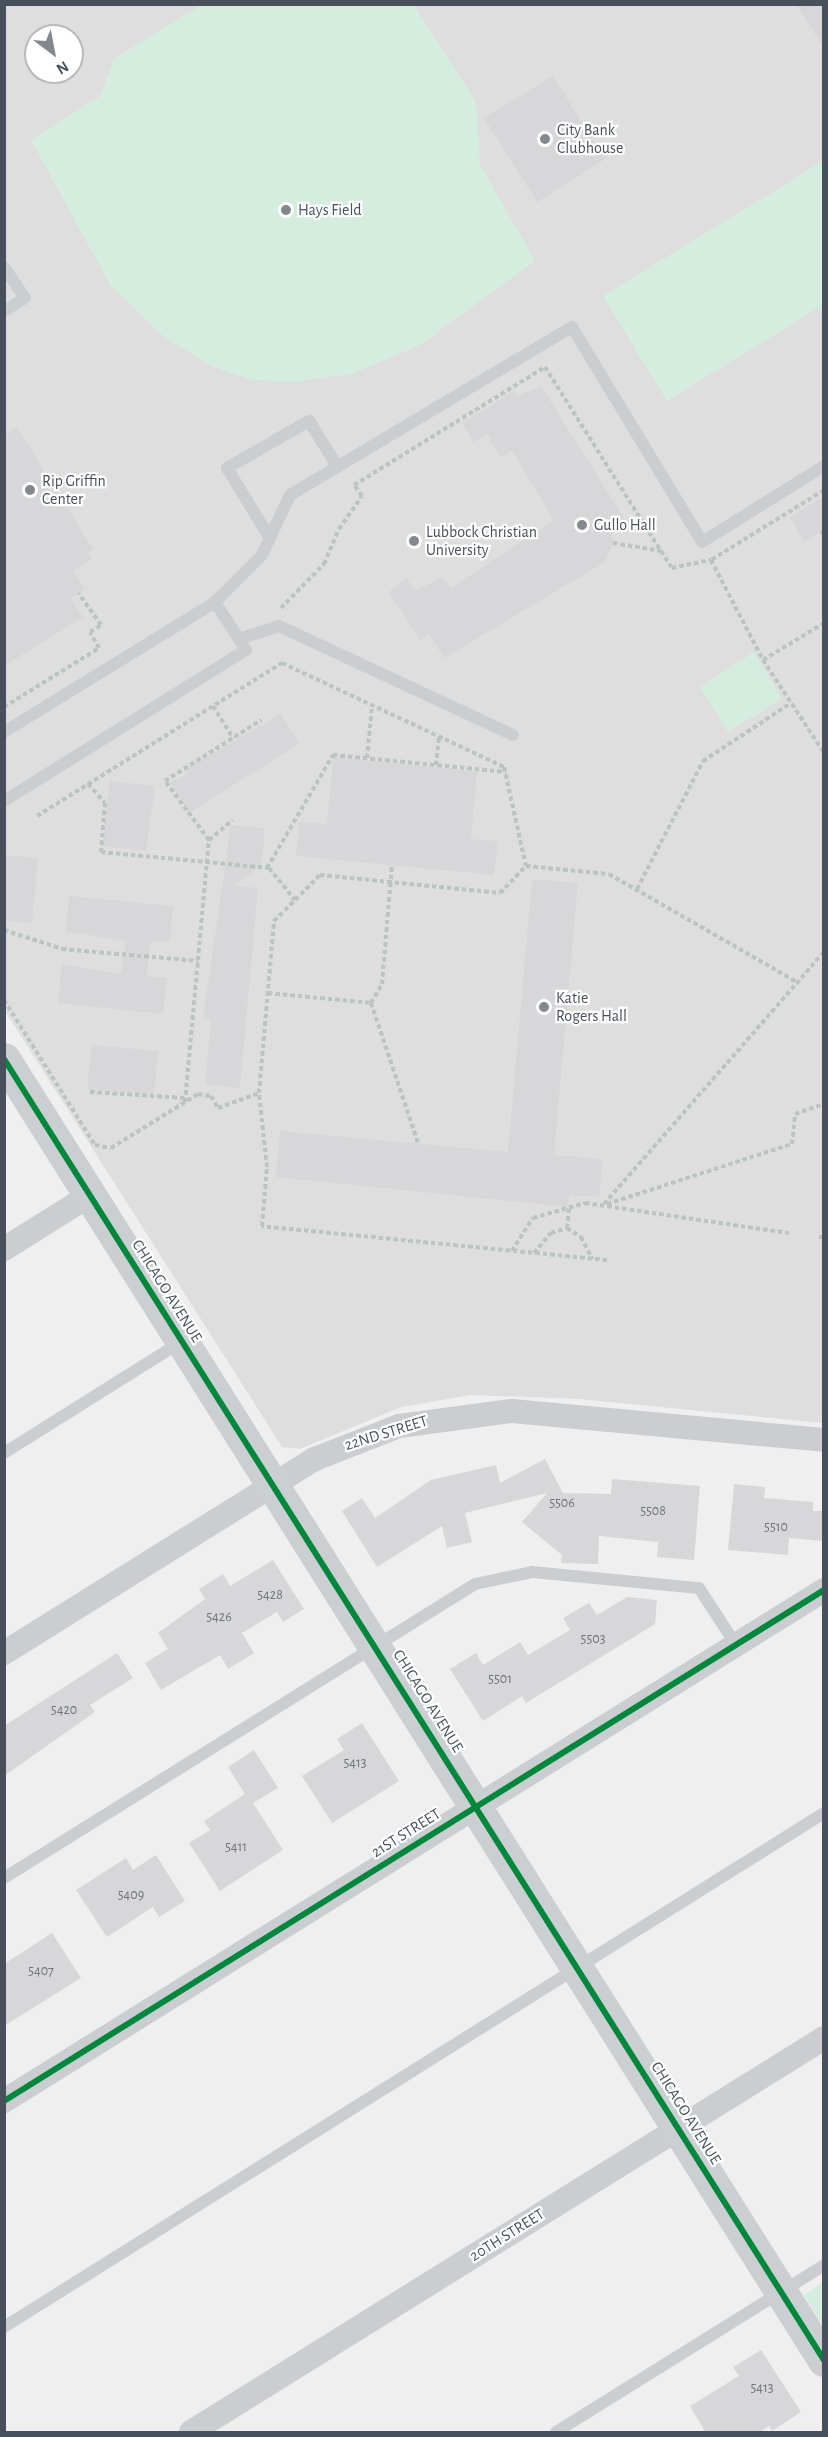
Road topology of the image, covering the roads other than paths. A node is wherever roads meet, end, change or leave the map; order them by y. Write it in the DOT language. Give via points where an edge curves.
graph roads {
  1 [pos="4,267"];
  2 [pos="4,311"];
  3 [pos="824,466"];
  4 [pos="338,467"];
  5 [pos="270,538"];
  6 [pos="215,602"];
  7 [pos="239,639"];
  8 [pos="4,732"];
  9 [pos="513,735"];
  10 [pos="4,801"];
  11 [pos="4,1059"];
  12 [pos="90,1195"];
  13 [pos="4,1249"];
  14 [pos="183,1341"];
  15 [pos="824,1440"];
  16 [pos="4,1453"];
  17 [pos="274,1485"];
  18 [pos="824,1590"];
  19 [pos="375,1644"];
  20 [pos="736,1645"];
  21 [pos="4,1653"];
  22 [pos="477,1805"];
  23 [pos="824,1813"];
  24 [pos="4,1878"];
  25 [pos="578,1966"];
  26 [pos="824,2037"];
  27 [pos="4,2101"];
  28 [pos="679,2128"];
  29 [pos="824,2265"];
  30 [pos="780,2292"];
  31 [pos="4,2327"];
  32 [pos="824,2360"];
  33 [pos="191,2433"];
  34 [pos="556,2433"];
  1 -- 2 [label="lane" via="25,298"];
  3 -- 4 [label="lane" via="702,542 573,327"];
  4 -- 5 [label="lane" via="290,495"];
  4 -- 5 [label="lane" via="309,421 227,468"];
  5 -- 6 [label="lane" via="262,555"];
  6 -- 7 [label="lane"];
  6 -- 8 [label="lane"];
  7 -- 9 [label="lane" via="279,626"];
  7 -- 10 [label="lane" via="246,650"];
  11 -- 12 [label="street, CHICAGO AVENUE"];
  12 -- 13 [label="street"];
  12 -- 14 [label="street, CHICAGO AVENUE"];
  14 -- 16 [label="lane"];
  14 -- 17 [label="street, CHICAGO AVENUE"];
  15 -- 17 [label="street, 22ND STREET" via="484,1412 367,1435"];
  17 -- 19 [label="street, CHICAGO AVENUE"];
  17 -- 21 [label="street, 22ND STREET"];
  18 -- 20 [label="street, 21ST STREET"];
  19 -- 20 [label="lane" via="461,1589 532,1572 699,1588"];
  19 -- 22 [label="street, CHICAGO AVENUE"];
  19 -- 24 [label="lane"];
  20 -- 22 [label="street, 21ST STREET"];
  22 -- 25 [label="street, CHICAGO AVENUE"];
  22 -- 27 [label="street, 21ST STREET"];
  23 -- 25 [label="lane"];
  25 -- 28 [label="street, CHICAGO AVENUE"];
  25 -- 31 [label="lane"];
  26 -- 28 [label="street, 20TH STREET"];
  28 -- 30 [label="street, CHICAGO AVENUE"];
  28 -- 33 [label="street, 20TH STREET"];
  29 -- 30 [label="lane"];
  30 -- 32 [label="street, CHICAGO AVENUE"];
  30 -- 34 [label="lane"];
}
